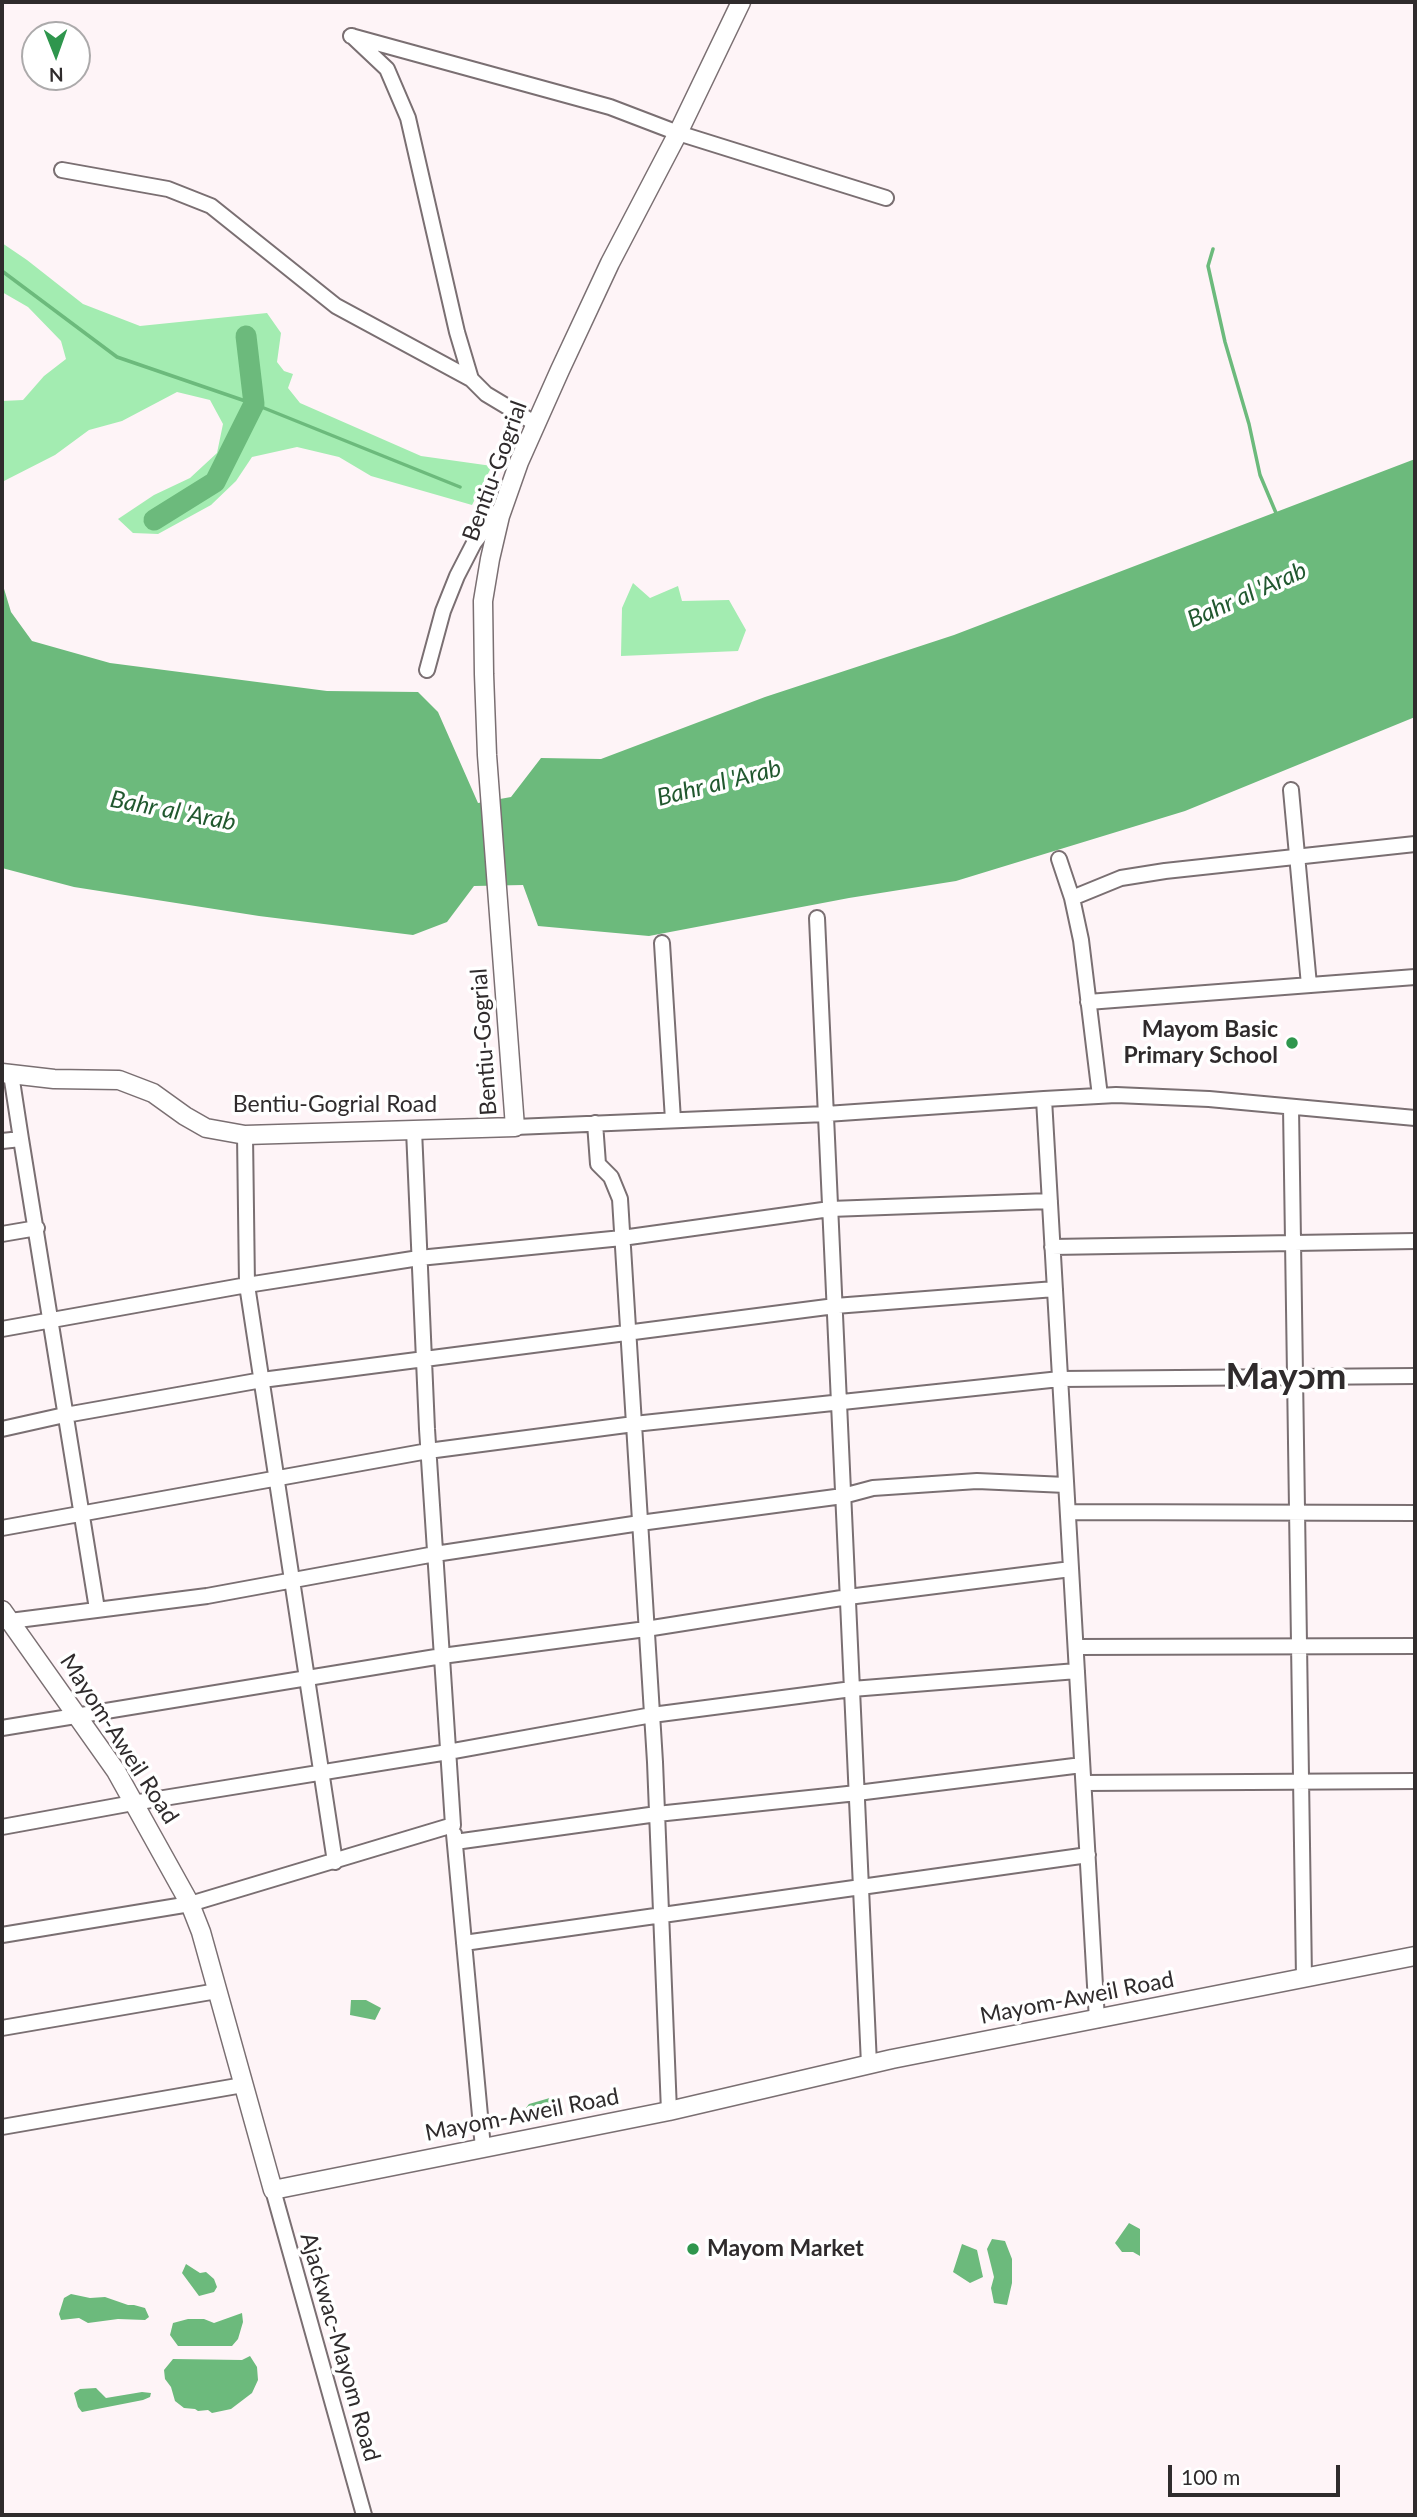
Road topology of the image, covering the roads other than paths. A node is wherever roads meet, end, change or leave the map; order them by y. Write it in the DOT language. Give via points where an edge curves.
graph roads {
  1 [pos="741,2"];
  2 [pos="678,134"];
  3 [pos="62,170"];
  4 [pos="886,198"];
  5 [pos="471,379"];
  6 [pos="536,424"];
  7 [pos="505,502"];
  8 [pos="428,670"];
  9 [pos="1291,790"];
  10 [pos="1415,844"];
  11 [pos="1297,856"];
  12 [pos="1059,859"];
  13 [pos="1072,898"];
  14 [pos="817,918"];
  15 [pos="662,943"];
  16 [pos="1415,977"];
  17 [pos="1309,985"];
  18 [pos="1088,1002"];
  19 [pos="6,1074"];
  20 [pos="1100,1096"];
  21 [pos="1044,1099"];
  22 [pos="1291,1107"];
  23 [pos="826,1114"];
  24 [pos="1415,1118"];
  25 [pos="673,1120"];
  26 [pos="594,1123"];
  27 [pos="514,1127"];
  28 [pos="414,1130"];
  29 [pos="245,1135"];
  30 [pos="21,1139"];
  31 [pos="2,1142"];
  32 [pos="1050,1201"];
  33 [pos="830,1209"];
  34 [pos="37,1228"];
  35 [pos="2,1234"];
  36 [pos="622,1238"];
  37 [pos="1415,1241"];
  38 [pos="1293,1243"];
  39 [pos="1052,1247"];
  40 [pos="419,1258"];
  41 [pos="247,1285"];
  42 [pos="1055,1289"];
  43 [pos="835,1306"];
  44 [pos="51,1320"];
  45 [pos="2,1329"];
  46 [pos="628,1331"];
  47 [pos="424,1359"];
  48 [pos="1415,1376"];
  49 [pos="1296,1377"];
  50 [pos="1060,1379"];
  51 [pos="262,1380"];
  52 [pos="839,1402"];
  53 [pos="66,1415"];
  54 [pos="634,1424"];
  55 [pos="2,1429"];
  56 [pos="428,1451"];
  57 [pos="277,1477"];
  58 [pos="1066,1485"];
  59 [pos="844,1496"];
  60 [pos="1068,1512"];
  61 [pos="82,1513"];
  62 [pos="1298,1513"];
  63 [pos="1415,1513"];
  64 [pos="640,1523"];
  65 [pos="2,1528"];
  66 [pos="435,1554"];
  67 [pos="1071,1569"];
  68 [pos="293,1581"];
  69 [pos="848,1597"];
  70 [pos="97,1609"];
  71 [pos="4,1617"];
  72 [pos="646,1629"];
  73 [pos="1415,1646"];
  74 [pos="1076,1647"];
  75 [pos="1300,1647"];
  76 [pos="442,1656"];
  77 [pos="1077,1671"];
  78 [pos="307,1677"];
  79 [pos="852,1689"];
  80 [pos="77,1715"];
  81 [pos="652,1715"];
  82 [pos="2,1728"];
  83 [pos="448,1752"];
  84 [pos="1082,1765"];
  85 [pos="321,1771"];
  86 [pos="1302,1782"];
  87 [pos="1415,1782"];
  88 [pos="1084,1783"];
  89 [pos="857,1793"];
  90 [pos="133,1802"];
  91 [pos="657,1814"];
  92 [pos="453,1825"];
  93 [pos="2,1827"];
  94 [pos="455,1842"];
  95 [pos="1088,1855"];
  96 [pos="335,1862"];
  97 [pos="861,1887"];
  98 [pos="190,1905"];
  99 [pos="661,1915"];
  100 [pos="2,1935"];
  101 [pos="464,1943"];
  102 [pos="1415,1956"];
  103 [pos="1304,1978"];
  104 [pos="217,1991"];
  105 [pos="1097,2020"];
  106 [pos="2,2028"];
  107 [pos="869,2064"];
  108 [pos="243,2085"];
  109 [pos="669,2111"];
  110 [pos="2,2127"];
  111 [pos="483,2148"];
  112 [pos="273,2190"];
  113 [pos="364,2515"];
  1 -- 2 [label="main road, Bentiu-Gogrial"];
  2 -- 4 [label="street"];
  2 -- 5 [label="street" via="610,107 351,36 387,69 408,118"];
  2 -- 6 [label="main road, Bentiu-Gogrial" via="610,263"];
  3 -- 5 [label="street" via="168,189 211,206 336,306"];
  5 -- 6 [label="street" via="486,394"];
  6 -- 7 [label="main road, Bentiu-Gogrial"];
  7 -- 8 [label="street" via="474,543 457,576"];
  7 -- 27 [label="main road, Bentiu-Gogrial" via="483,601 483,659"];
  9 -- 11 [label="street"];
  10 -- 11 [label="street"];
  11 -- 13 [label="street" via="1121,878"];
  11 -- 17 [label="street"];
  12 -- 13 [label="street"];
  13 -- 18 [label="street"];
  14 -- 23 [label="street"];
  15 -- 25 [label="street"];
  16 -- 17 [label="street"];
  17 -- 18 [label="street"];
  18 -- 20 [label="street"];
  19 -- 29 [label="main road, Bentiu-Gogrial Road" via="119,1080 145,1088 206,1128"];
  19 -- 30 [label="street"];
  20 -- 21 [label="street"];
  20 -- 22 [label="street"];
  21 -- 23 [label="street"];
  21 -- 32 [label="street"];
  22 -- 24 [label="street"];
  22 -- 38 [label="street"];
  23 -- 25 [label="street"];
  23 -- 33 [label="street"];
  25 -- 26 [label="street"];
  26 -- 27 [label="street"];
  26 -- 36 [label="street" via="598,1164 611,1178 620,1199"];
  27 -- 28 [label="main road, Bentiu-Gogrial Road"];
  28 -- 29 [label="main road, Bentiu-Gogrial Road"];
  28 -- 40 [label="street"];
  29 -- 41 [label="street"];
  30 -- 31 [label="street"];
  30 -- 34 [label="street"];
  32 -- 33 [label="street"];
  32 -- 39 [label="street"];
  33 -- 36 [label="street"];
  33 -- 43 [label="street"];
  34 -- 35 [label="street"];
  34 -- 44 [label="street"];
  36 -- 40 [label="street"];
  36 -- 46 [label="street"];
  37 -- 38 [label="street"];
  38 -- 39 [label="street"];
  38 -- 49 [label="street"];
  39 -- 42 [label="street"];
  40 -- 41 [label="street"];
  40 -- 47 [label="street"];
  41 -- 44 [label="street"];
  41 -- 51 [label="street"];
  42 -- 43 [label="street"];
  42 -- 50 [label="street"];
  43 -- 46 [label="street"];
  43 -- 52 [label="street"];
  44 -- 45 [label="street"];
  44 -- 53 [label="street"];
  46 -- 47 [label="street"];
  46 -- 54 [label="street"];
  47 -- 51 [label="street"];
  47 -- 56 [label="street"];
  48 -- 49 [label="street"];
  49 -- 50 [label="street"];
  49 -- 62 [label="street"];
  50 -- 52 [label="street"];
  50 -- 58 [label="street"];
  51 -- 53 [label="street"];
  51 -- 57 [label="street"];
  52 -- 54 [label="street"];
  52 -- 59 [label="street"];
  53 -- 55 [label="street"];
  53 -- 61 [label="street"];
  54 -- 56 [label="street"];
  54 -- 64 [label="street"];
  56 -- 57 [label="street"];
  56 -- 66 [label="street"];
  57 -- 61 [label="street"];
  57 -- 68 [label="street"];
  58 -- 59 [label="street" via="976,1480 873,1488"];
  58 -- 60 [label="street"];
  59 -- 64 [label="street"];
  59 -- 69 [label="street"];
  60 -- 62 [label="street"];
  60 -- 67 [label="street"];
  61 -- 65 [label="street"];
  61 -- 70 [label="street"];
  62 -- 63 [label="street"];
  62 -- 75 [label="street"];
  64 -- 66 [label="street"];
  64 -- 72 [label="street"];
  66 -- 68 [label="street"];
  66 -- 76 [label="street"];
  67 -- 69 [label="street"];
  67 -- 74 [label="street"];
  68 -- 70 [label="street" via="207,1597"];
  68 -- 78 [label="street"];
  69 -- 72 [label="street"];
  69 -- 79 [label="street"];
  70 -- 71 [label="street"];
  71 -- 80 [label="main road, Mayom-Aweil Road"];
  72 -- 76 [label="street"];
  72 -- 81 [label="street"];
  73 -- 75 [label="street"];
  74 -- 75 [label="street"];
  74 -- 77 [label="street"];
  75 -- 86 [label="street"];
  76 -- 78 [label="street"];
  76 -- 83 [label="street"];
  77 -- 79 [label="street"];
  77 -- 84 [label="street"];
  78 -- 80 [label="street"];
  78 -- 85 [label="street"];
  79 -- 81 [label="street"];
  79 -- 89 [label="street"];
  80 -- 82 [label="street"];
  80 -- 90 [label="main road, Mayom-Aweil Road"];
  81 -- 83 [label="street"];
  81 -- 91 [label="street"];
  83 -- 85 [label="street"];
  83 -- 92 [label="street"];
  84 -- 88 [label="street"];
  84 -- 89 [label="street"];
  85 -- 90 [label="street"];
  85 -- 96 [label="street"];
  86 -- 87 [label="street"];
  86 -- 88 [label="street"];
  86 -- 103 [label="street"];
  88 -- 95 [label="street"];
  89 -- 91 [label="street"];
  89 -- 97 [label="street"];
  90 -- 93 [label="street"];
  90 -- 98 [label="main road, Mayom-Aweil Road"];
  91 -- 94 [label="street"];
  91 -- 99 [label="street"];
  92 -- 94 [label="street"];
  92 -- 96 [label="street"];
  94 -- 101 [label="street"];
  95 -- 97 [label="street"];
  95 -- 105 [label="street"];
  96 -- 98 [label="street"];
  97 -- 99 [label="street"];
  97 -- 107 [label="street"];
  98 -- 100 [label="street"];
  98 -- 104 [label="main road, Mayom-Aweil Road"];
  99 -- 101 [label="street"];
  99 -- 109 [label="street"];
  101 -- 111 [label="street"];
  102 -- 103 [label="main road, Mayom-Aweil Road"];
  103 -- 105 [label="main road, Mayom-Aweil Road"];
  104 -- 106 [label="street"];
  104 -- 108 [label="main road, Mayom-Aweil Road"];
  105 -- 107 [label="main road, Mayom-Aweil Road"];
  107 -- 109 [label="main road, Mayom-Aweil Road"];
  108 -- 110 [label="street"];
  108 -- 112 [label="main road, Mayom-Aweil Road"];
  109 -- 111 [label="main road, Mayom-Aweil Road"];
  111 -- 112 [label="main road, Mayom-Aweil Road"];
  112 -- 113 [label="street, Ajackwac-Mayom Road"];
}
